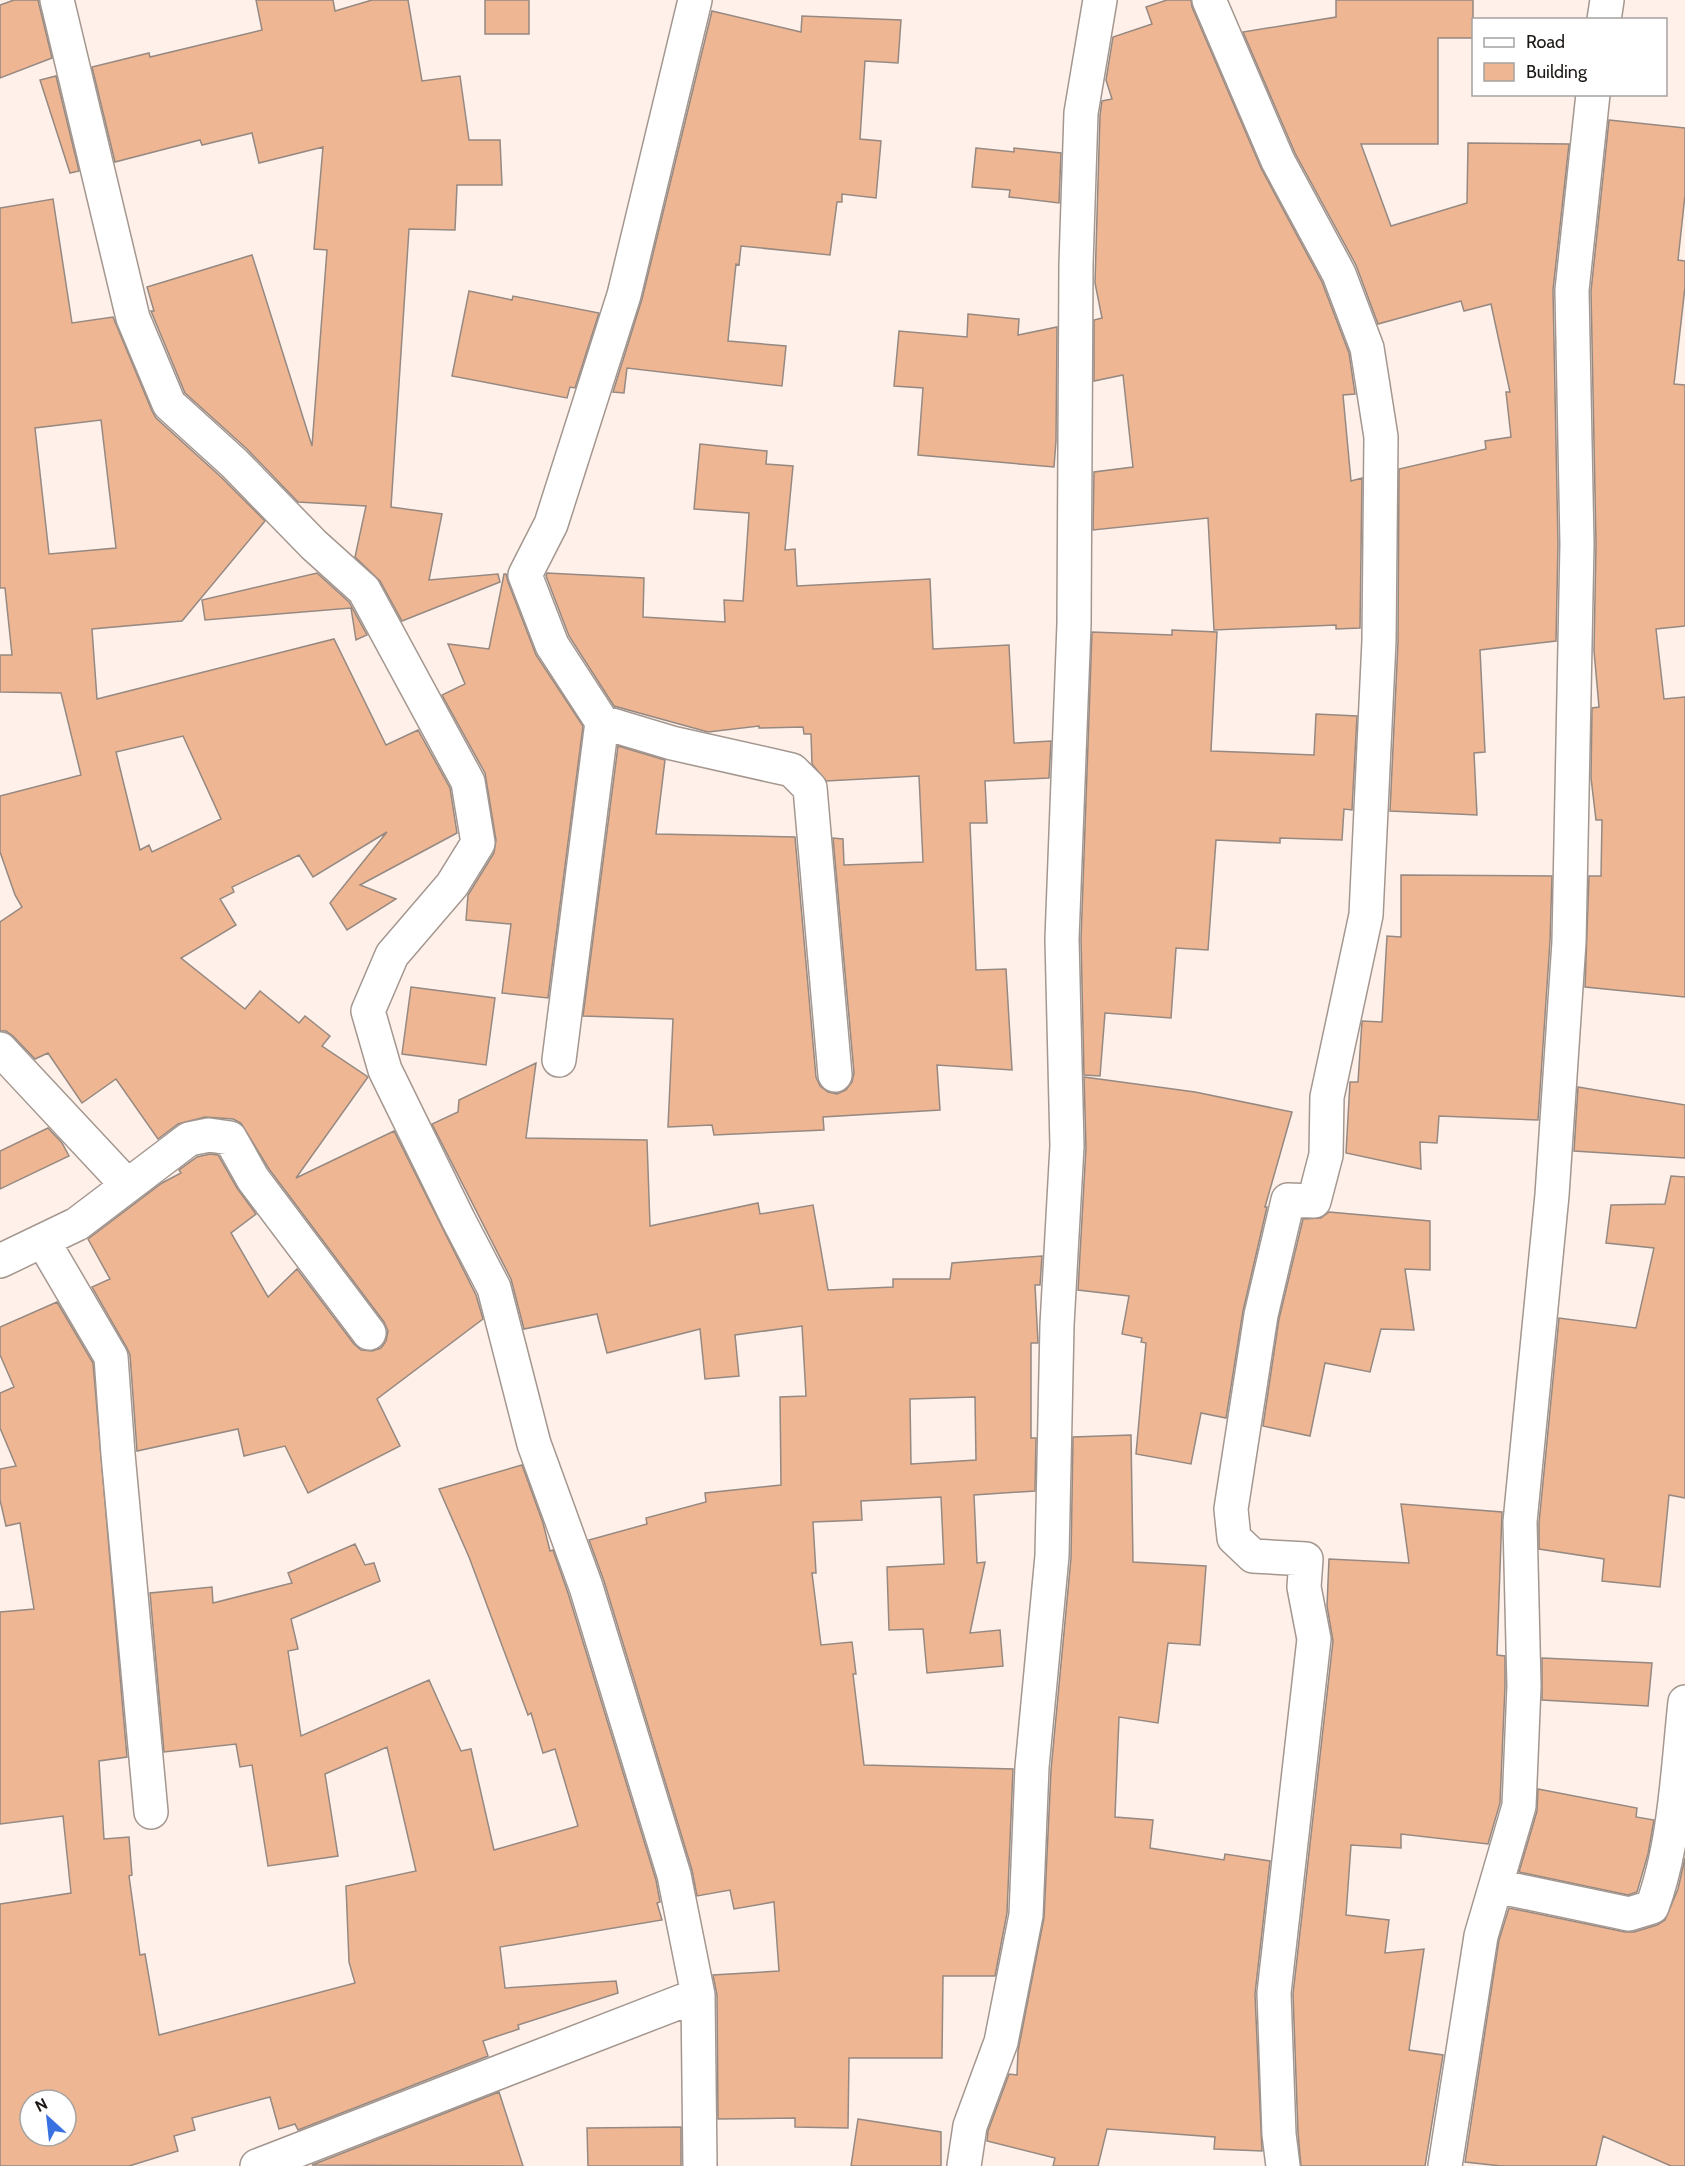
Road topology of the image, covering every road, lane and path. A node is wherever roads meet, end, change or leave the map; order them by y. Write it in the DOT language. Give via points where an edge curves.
graph roads {
  1 [pos="57,0"];
  2 [pos="695,0"];
  3 [pos="1100,0"];
  4 [pos="1209,0"];
  5 [pos="1607,0"];
  6 [pos="1604,18"];
  7 [pos="1593,96"];
  8 [pos="602,722"];
  9 [pos="0,1049"];
  10 [pos="559,1060"];
  11 [pos="835,1075"];
  12 [pos="127,1185"];
  13 [pos="43,1241"];
  14 [pos="0,1261"];
  15 [pos="369,1333"];
  16 [pos="1685,1702"];
  17 [pos="151,1812"];
  18 [pos="1496,1886"];
  19 [pos="698,1995"];
  20 [pos="257,2166"];
  21 [pos="700,2166"];
  22 [pos="964,2166"];
  23 [pos="1283,2166"];
  24 [pos="1445,2166"];
  1 -- 19 [label="street" via="133,318 169,404 364,590 468,782 478,843 452,885 392,955 368,1011 385,1070 494,1288 534,1444 586,1587 674,1875"];
  2 -- 8 [label="street" via="624,296 551,524 525,575 552,645"];
  3 -- 22 [label="street" via="1080,113 1074,624 1062,939 1067,1146 1057,1325 1052,1556 1032,1767 1026,1915 1001,2042 970,2126"];
  4 -- 23 [label="street" via="1278,161 1339,274 1367,348 1381,437 1379,641 1366,915 1327,1097 1326,1155 1314,1201 1288,1200 1262,1315 1231,1509 1234,1538 1253,1556 1306,1559 1304,1587 1314,1639 1274,1993"];
  5 -- 6 [label="street"];
  7 -- 18 [label="street" via="1572,290 1577,544 1569,942 1552,1195 1520,1522 1524,1686 1519,1806"];
  8 -- 10 [label="street"];
  8 -- 11 [label="street" via="672,743 792,770 810,788"];
  9 -- 12 [label="street"];
  12 -- 13 [label="street" via="77,1224"];
  12 -- 15 [label="street" via="189,1139 209,1135 230,1138 254,1179"];
  13 -- 14 [label="street"];
  13 -- 17 [label="street" via="111,1357"];
  16 -- 18 [label="street" via="1662,1881 1652,1907 1629,1914"];
  18 -- 24 [label="street" via="1482,1936"];
  19 -- 20 [label="street"];
  19 -- 21 [label="street"];
}
